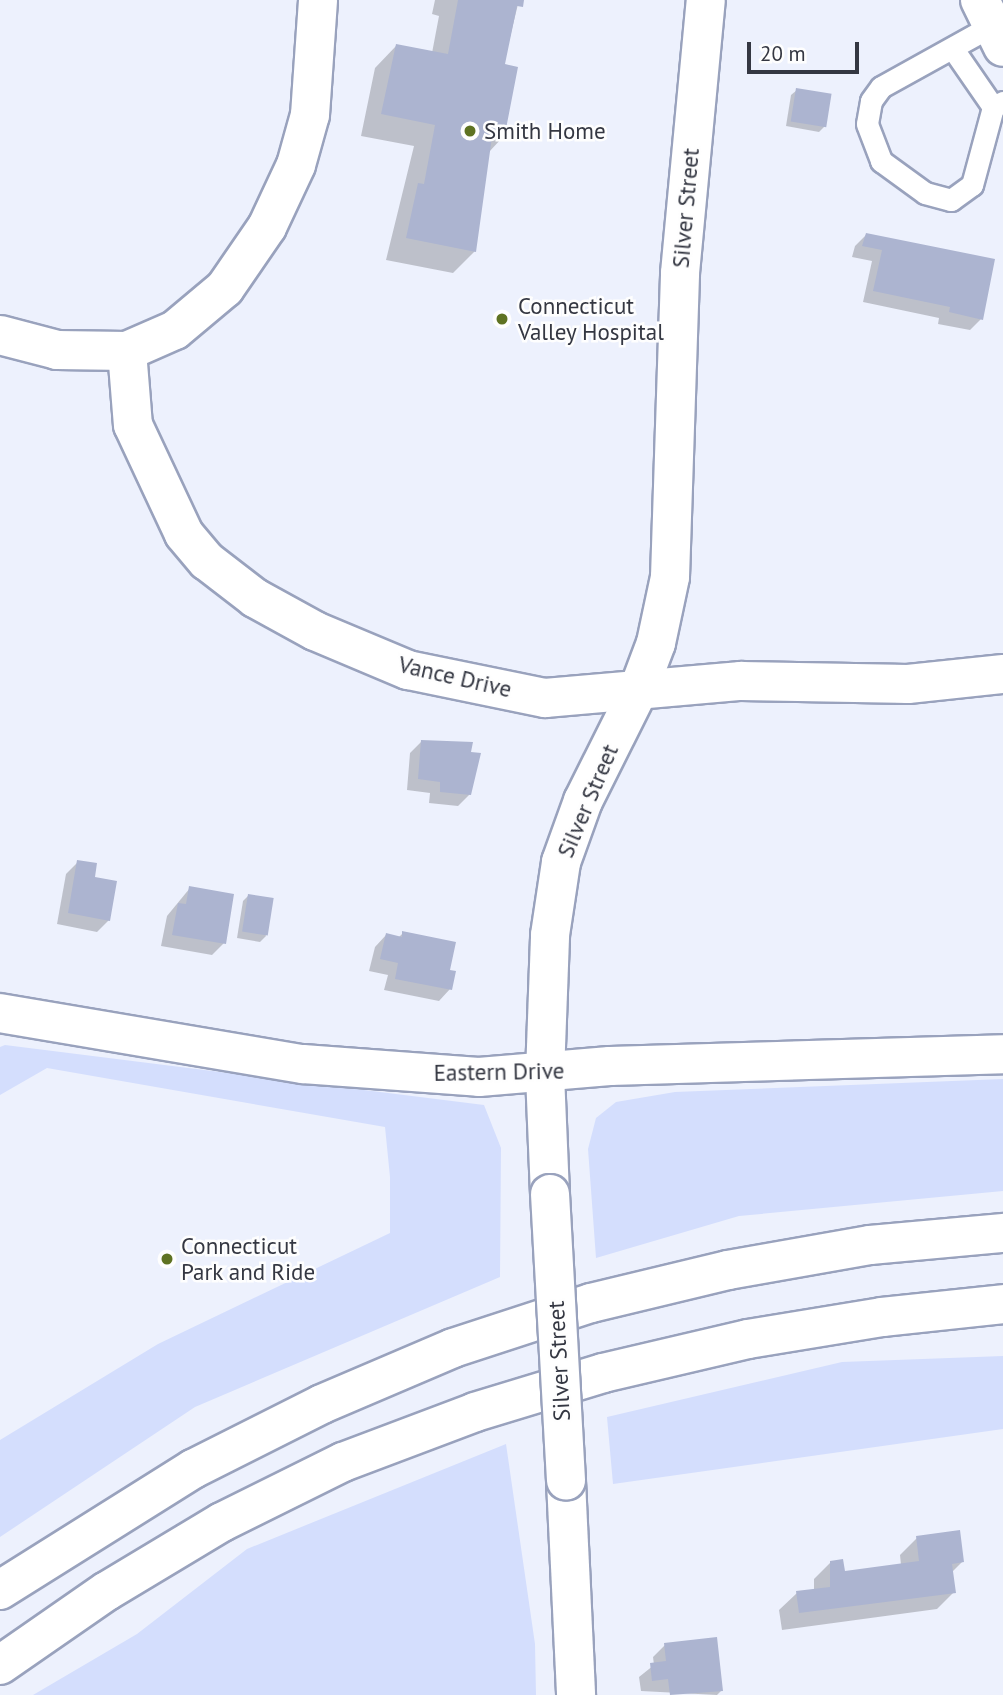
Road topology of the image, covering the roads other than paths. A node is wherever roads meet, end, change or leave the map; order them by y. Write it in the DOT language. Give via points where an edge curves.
graph roads {
  1 [pos="318,0"];
  2 [pos="706,0"];
  3 [pos="991,24"];
  4 [pos="953,49"];
  5 [pos="998,104"];
  6 [pos="0,335"];
  7 [pos="127,351"];
  8 [pos="1003,674"];
  9 [pos="638,691"];
  10 [pos="0,1013"];
  11 [pos="1003,1055"];
  12 [pos="545,1074"];
  13 [pos="1003,1233"];
  14 [pos="1003,1304"];
  15 [pos="0,1590"];
  16 [pos="0,1665"];
  17 [pos="576,1695"];
  1 -- 7 [label="main road" via="310,115 296,165 267,227 225,288 175,330"];
  2 -- 9 [label="main road, Silver Street" via="680,273 670,577 656,643"];
  3 -- 4 [label="lane"];
  4 -- 5 [label="lane"];
  4 -- 5 [label="lane" via="897,74 871,101 867,124 881,161 925,194 951,200 972,184"];
  6 -- 7 [label="main road" via="57,350"];
  7 -- 9 [label="main road, Vance Drive" via="133,425 184,534 207,561 255,598 315,631 408,670 545,698"];
  8 -- 9 [label="main road, Vance Drive" via="908,684 741,681"];
  9 -- 12 [label="main road, Silver Street" via="583,801 561,862 550,935"];
  10 -- 12 [label="main road, Eastern Drive" via="370,1072 479,1077"];
  11 -- 12 [label="main road, Eastern Drive" via="610,1066"];
  12 -- 17 [label="main road, Silver Street, bridge"];
  13 -- 15 [label="main road" via="870,1245 728,1270 591,1303 453,1348 322,1404 193,1469"];
  14 -- 16 [label="main road" via="748,1339 603,1373 475,1412 343,1462 222,1522 107,1591"];
}
